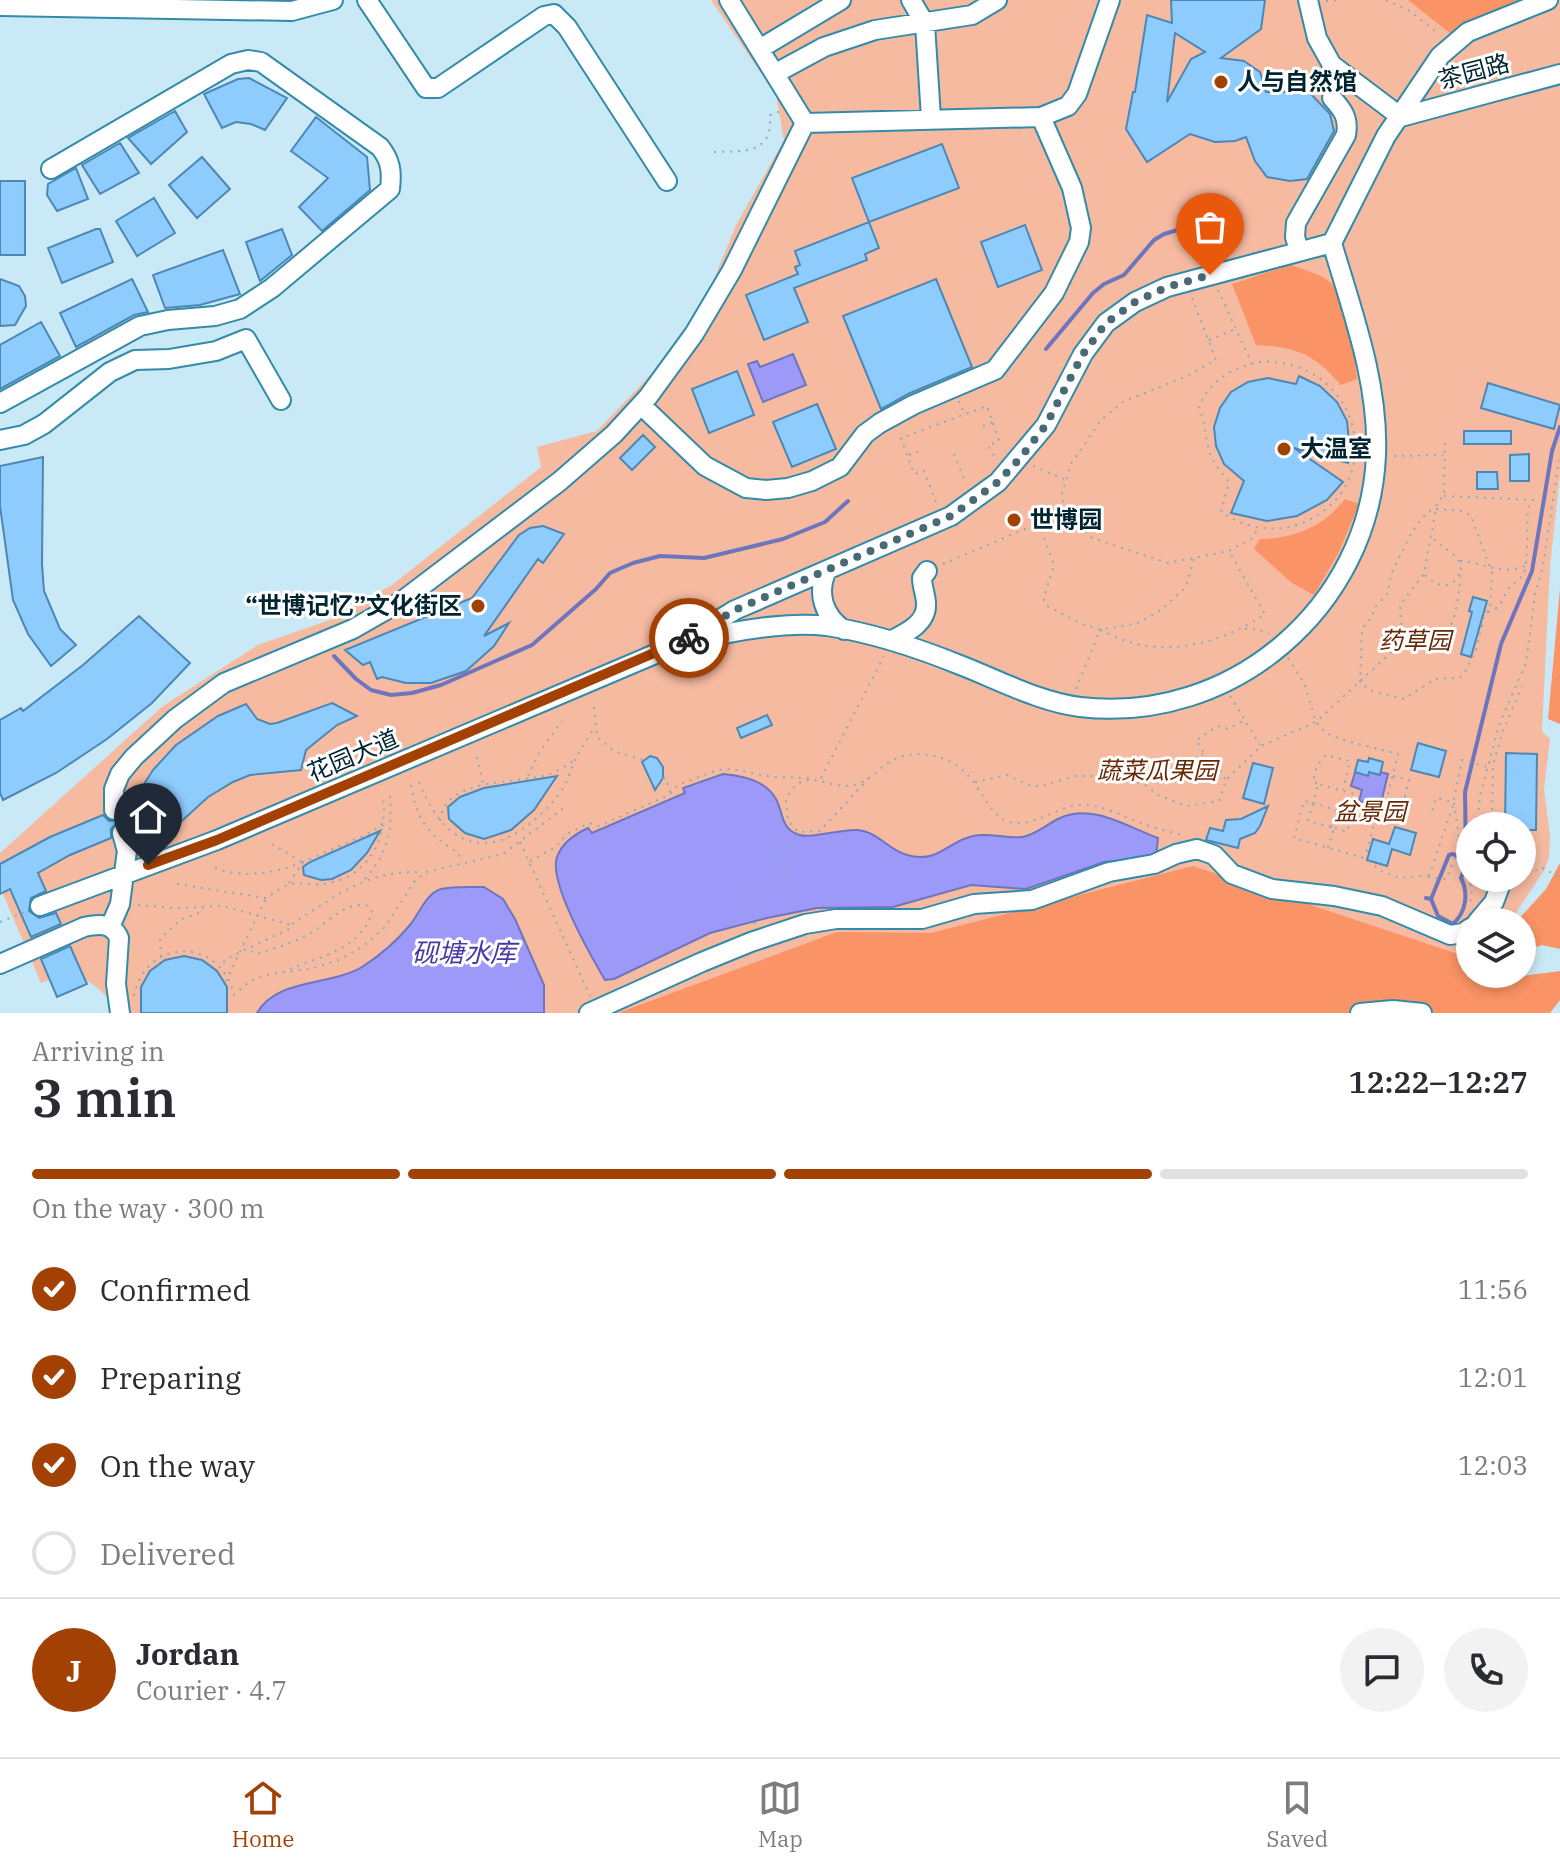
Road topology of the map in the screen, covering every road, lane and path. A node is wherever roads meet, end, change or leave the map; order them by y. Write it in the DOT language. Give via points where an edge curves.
graph roads {
  1 [pos="333,0"];
  2 [pos="367,0"];
  3 [pos="729,0"];
  4 [pos="841,0"];
  5 [pos="911,0"];
  6 [pos="997,0"];
  7 [pos="1110,0"];
  8 [pos="1308,0"];
  9 [pos="1386,0"];
  10 [pos="1548,0"];
  11 [pos="1394,2"];
  12 [pos="0,6"];
  13 [pos="925,24"];
  14 [pos="1453,45"];
  15 [pos="761,48"];
  16 [pos="776,73"];
  17 [pos="1560,74"];
  18 [pos="1332,98"];
  19 [pos="800,115"];
  20 [pos="1041,117"];
  21 [pos="1401,117"];
  22 [pos="931,118"];
  23 [pos="714,152"];
  24 [pos="51,169"];
  25 [pos="667,181"];
  26 [pos="1332,243"];
  27 [pos="1299,250"];
  28 [pos="1210,275"];
  29 [pos="1185,282"];
  30 [pos="1236,329"];
  31 [pos="1208,341"];
  32 [pos="1252,364"];
  33 [pos="281,400"];
  34 [pos="0,403"];
  35 [pos="641,405"];
  36 [pos="993,422"];
  37 [pos="983,426"];
  38 [pos="0,440"];
  39 [pos="1445,443"];
  40 [pos="919,451"];
  41 [pos="954,454"];
  42 [pos="908,455"];
  43 [pos="1376,455"];
  44 [pos="1445,455"];
  45 [pos="1021,457"];
  46 [pos="996,458"];
  47 [pos="1559,460"];
  48 [pos="1066,480"];
  49 [pos="966,484"];
  50 [pos="1442,496"];
  51 [pos="1530,500"];
  52 [pos="1536,500"];
  53 [pos="936,502"];
  54 [pos="1436,509"];
  55 [pos="1065,512"];
  56 [pos="1039,523"];
  57 [pos="1257,528"];
  58 [pos="1431,536"];
  59 [pos="1229,551"];
  60 [pos="1194,558"];
  61 [pos="1458,561"];
  62 [pos="1526,565"];
  63 [pos="1491,567"];
  64 [pos="827,570"];
  65 [pos="927,571"];
  66 [pos="1461,572"];
  67 [pos="1424,574"];
  68 [pos="1487,612"];
  69 [pos="1244,629"];
  70 [pos="844,630"];
  71 [pos="1100,630"];
  72 [pos="1410,635"];
  73 [pos="892,640"];
  74 [pos="681,643"];
  75 [pos="1281,647"];
  76 [pos="1360,683"];
  77 [pos="1224,685"];
  78 [pos="1522,686"];
  79 [pos="1069,704"];
  80 [pos="594,707"];
  81 [pos="1245,720"];
  82 [pos="562,721"];
  83 [pos="1316,722"];
  84 [pos="594,728"];
  85 [pos="1261,746"];
  86 [pos="1205,753"];
  87 [pos="477,757"];
  88 [pos="576,759"];
  89 [pos="643,760"];
  90 [pos="1488,767"];
  91 [pos="1393,776"];
  92 [pos="527,777"];
  93 [pos="663,778"];
  94 [pos="869,778"];
  95 [pos="813,779"];
  96 [pos="820,780"];
  97 [pos="1226,780"];
  98 [pos="419,782"];
  99 [pos="975,782"];
  100 [pos="1143,783"];
  101 [pos="484,784"];
  102 [pos="1318,784"];
  103 [pos="411,785"];
  104 [pos="1342,791"];
  105 [pos="670,793"];
  106 [pos="390,794"];
  107 [pos="383,797"];
  108 [pos="1454,802"];
  109 [pos="1313,803"];
  110 [pos="1412,806"];
  111 [pos="565,807"];
  112 [pos="114,810"];
  113 [pos="1429,810"];
  114 [pos="1478,812"];
  115 [pos="1492,812"];
  116 [pos="1352,814"];
  117 [pos="1456,817"];
  118 [pos="1375,821"];
  119 [pos="384,822"];
  120 [pos="439,822"];
  121 [pos="1332,828"];
  122 [pos="798,832"];
  123 [pos="122,833"];
  124 [pos="520,842"];
  125 [pos="272,844"];
  126 [pos="1328,848"];
  127 [pos="1197,849"];
  128 [pos="1456,857"];
  129 [pos="1364,858"];
  130 [pos="530,861"];
  131 [pos="303,862"];
  132 [pos="463,863"];
  133 [pos="215,868"];
  134 [pos="1536,870"];
  135 [pos="426,872"];
  136 [pos="125,874"];
  137 [pos="1429,877"];
  138 [pos="1560,877"];
  139 [pos="364,880"];
  140 [pos="177,884"];
  141 [pos="289,884"];
  142 [pos="266,898"];
  143 [pos="120,904"];
  144 [pos="40,906"];
  145 [pos="204,906"];
  146 [pos="0,922"];
  147 [pos="291,925"];
  148 [pos="110,927"];
  149 [pos="750,933"];
  150 [pos="1456,934"];
  151 [pos="249,950"];
  152 [pos="161,957"];
  153 [pos="0,964"];
  154 [pos="219,966"];
  155 [pos="282,972"];
  156 [pos="226,981"];
  157 [pos="126,1009"];
  158 [pos="592,1010"];
  159 [pos="1360,1013"];
  160 [pos="1422,1013"];
  1 -- 12 [label="street" via="292,11"];
  2 -- 25 [label="street" via="426,88 438,88 554,14"];
  3 -- 15 [label="street"];
  4 -- 15 [label="street"];
  5 -- 13 [label="street"];
  6 -- 13 [label="street" via="972,15"];
  7 -- 20 [label="street" via="1077,94 1068,106"];
  8 -- 21 [label="street" via="1317,38 1332,65"];
  9 -- 11 [label="path"];
  10 -- 14 [label="street" via="1468,32"];
  11 -- 14 [label="path"];
  13 -- 16 [label="street" via="875,30 824,47"];
  13 -- 22 [label="street"];
  14 -- 21 [label="street"];
  15 -- 16 [label="street"];
  16 -- 19 [label="street"];
  17 -- 21 [label="street, 茶园路"];
  18 -- 27 [label="street" via="1344,111 1346,135 1296,223"];
  19 -- 22 [label="street"];
  19 -- 23 [label="path" via="770,115 769,136 755,148"];
  19 -- 35 [label="street" via="732,270 694,334"];
  20 -- 22 [label="street"];
  20 -- 35 [label="street" via="1072,188 1079,242 1054,293 995,370 880,423 840,467 788,488 746,488 705,466"];
  21 -- 26 [label="street" via="1386,136"];
  24 -- 34 [label="street" via="231,64 248,60 261,62 380,147 392,173 390,189 240,309 140,326"];
  26 -- 27 [label="street"];
  26 -- 43 [label="street" via="1364,356"];
  27 -- 28 [label="street"];
  28 -- 29 [label="street"];
  28 -- 30 [label="path"];
  29 -- 31 [label="path"];
  29 -- 45 [label="street" via="1135,302 1106,323"];
  30 -- 31 [label="path"];
  30 -- 32 [label="path"];
  31 -- 48 [label="path" via="1216,360 1123,402 1101,420"];
  32 -- 57 [label="path" via="1212,385 1199,408 1209,452 1229,482 1221,512"];
  32 -- 57 [label="path" via="1285,362 1321,378 1346,408 1355,446 1346,486 1330,505 1296,525"];
  33 -- 38 [label="street" via="246,339 216,351 135,360 110,372 44,424"];
  35 -- 112 [label="street" via="560,481 402,601 353,629 224,683 175,719 120,774"];
  36 -- 37 [label="path"];
  36 -- 42 [label="path" via="987,406 901,438"];
  36 -- 46 [label="path" via="999,441 988,446"];
  39 -- 44 [label="path"];
  40 -- 42 [label="path"];
  41 -- 49 [label="path"];
  42 -- 53 [label="path" via="914,474 924,471"];
  43 -- 44 [label="path"];
  43 -- 75 [label="street" via="1365,522 1344,568 1313,615"];
  44 -- 50 [label="path"];
  45 -- 48 [label="path"];
  45 -- 64 [label="street" via="998,482 951,516"];
  47 -- 90 [label="path" via="1526,663 1499,725"];
  48 -- 55 [label="path"];
  50 -- 51 [label="path"];
  50 -- 54 [label="path"];
  51 -- 52 [label="path"];
  51 -- 62 [label="path"];
  54 -- 58 [label="path"];
  54 -- 63 [label="path" via="1471,516"];
  54 -- 76 [label="path" via="1427,512 1412,532 1391,574 1388,593 1362,629"];
  55 -- 56 [label="path"];
  55 -- 60 [label="path" via="1092,538 1168,563"];
  56 -- 65 [label="path"];
  56 -- 71 [label="path" via="1054,565 1045,593 1047,606"];
  57 -- 59 [label="path" via="1254,537"];
  58 -- 61 [label="path"];
  58 -- 67 [label="path"];
  59 -- 60 [label="path"];
  59 -- 69 [label="path" via="1265,614"];
  60 -- 71 [label="path" via="1186,587 1161,610 1138,623"];
  61 -- 63 [label="path"];
  61 -- 66 [label="path"];
  62 -- 63 [label="path" via="1516,570"];
  62 -- 68 [label="path" via="1502,604"];
  63 -- 68 [label="path" via="1493,597"];
  64 -- 70 [label="street" via="822,600"];
  64 -- 74 [label="street" via="735,610"];
  65 -- 73 [label="street" via="922,578 927,602 921,620"];
  66 -- 67 [label="path" via="1446,586 1435,585"];
  66 -- 72 [label="path" via="1456,617 1444,635 1421,641"];
  67 -- 72 [label="path" via="1400,605 1401,623"];
  68 -- 76 [label="path" via="1476,650 1459,678 1435,679 1404,699"];
  69 -- 71 [label="path" via="1204,643 1154,646"];
  69 -- 75 [label="path" via="1268,633"];
  70 -- 73 [label="street"];
  70 -- 74 [label="street" via="746,629"];
  71 -- 79 [label="path"];
  72 -- 76 [label="path"];
  73 -- 79 [label="street"];
  73 -- 96 [label="path"];
  74 -- 136 [label="street, 花园大道"];
  75 -- 77 [label="street"];
  75 -- 83 [label="path" via="1304,683"];
  76 -- 83 [label="path"];
  77 -- 79 [label="street" via="1166,704 1122,710"];
  77 -- 81 [label="path"];
  78 -- 115 [label="path" via="1493,765"];
  80 -- 84 [label="path"];
  81 -- 85 [label="path"];
  81 -- 86 [label="path" via="1228,729 1218,726 1196,740"];
  82 -- 92 [label="path"];
  83 -- 85 [label="path"];
  83 -- 91 [label="path" via="1343,740 1398,754"];
  84 -- 88 [label="path"];
  84 -- 89 [label="path" via="614,751"];
  85 -- 97 [label="path"];
  86 -- 97 [label="path"];
  86 -- 100 [label="path"];
  87 -- 101 [label="path"];
  88 -- 92 [label="path" via="547,775"];
  88 -- 120 [label="path" via="559,794 506,839 477,843"];
  90 -- 108 [label="path" via="1462,760"];
  90 -- 114 [label="path"];
  91 -- 110 [label="path" via="1409,780 1403,804"];
  91 -- 118 [label="path" via="1381,823"];
  92 -- 101 [label="path"];
  93 -- 105 [label="path"];
  94 -- 96 [label="path" via="846,786"];
  94 -- 99 [label="path" via="902,755 921,754 940,756"];
  94 -- 122 [label="path" via="820,831"];
  95 -- 96 [label="path"];
  95 -- 105 [label="path" via="717,770"];
  95 -- 122 [label="path" via="799,783 786,800 788,821"];
  97 -- 100 [label="path" via="1219,801 1187,806"];
  98 -- 120 [label="path"];
  99 -- 100 [label="path" via="1007,775 1031,786 1075,776"];
  99 -- 127 [label="path" via="989,807 1008,822 1096,805 1186,836"];
  101 -- 120 [label="path" via="454,795"];
  102 -- 104 [label="path"];
  102 -- 104 [label="path" via="1313,782 1317,766 1326,755 1350,761"];
  102 -- 109 [label="path"];
  103 -- 132 [label="path" via="419,818 430,833 458,852"];
  104 -- 116 [label="path" via="1354,794"];
  105 -- 130 [label="path" via="599,826 589,823"];
  106 -- 139 [label="path" via="389,836 382,858"];
  107 -- 119 [label="path"];
  108 -- 113 [label="path" via="1436,798"];
  108 -- 117 [label="path"];
  108 -- 137 [label="path"];
  109 -- 121 [label="path" via="1336,810"];
  109 -- 121 [label="path" via="1308,821"];
  109 -- 126 [label="path" via="1304,801 1294,838"];
  111 -- 124 [label="path"];
  116 -- 118 [label="path"];
  116 -- 121 [label="path" via="1347,832"];
  118 -- 129 [label="path"];
  119 -- 131 [label="path"];
  119 -- 141 [label="path" via="371,858 345,879 314,886"];
  121 -- 126 [label="path"];
  122 -- 149 [label="path" via="789,849 781,845 774,858 791,867 784,881 775,877 769,890 760,886 753,898 765,905"];
  123 -- 136 [label="street"];
  124 -- 130 [label="path"];
  124 -- 132 [label="path" via="503,854"];
  125 -- 131 [label="path"];
  126 -- 129 [label="path"];
  127 -- 150 [label="street" via="1214,855 1232,874 1272,889 1382,906"];
  127 -- 158 [label="street" via="1109,872 1032,900 974,904 922,919 805,924"];
  128 -- 137 [label="path" via="1446,879"];
  129 -- 137 [label="path" via="1400,878"];
  130 -- 158 [label="path"];
  131 -- 133 [label="path" via="259,875"];
  131 -- 141 [label="path"];
  132 -- 135 [label="path"];
  134 -- 138 [label="path" via="1540,867"];
  135 -- 139 [label="path" via="396,871"];
  135 -- 155 [label="path" via="385,927 362,947 314,968"];
  136 -- 143 [label="street"];
  136 -- 144 [label="street, 花园大道"];
  139 -- 147 [label="path"];
  140 -- 142 [label="path"];
  141 -- 142 [label="path"];
  142 -- 156 [label="path, bridge"];
  143 -- 145 [label="path"];
  143 -- 148 [label="street"];
  144 -- 146 [label="path"];
  145 -- 147 [label="path" via="234,908"];
  145 -- 152 [label="path" via="160,939"];
  147 -- 151 [label="path"];
  148 -- 153 [label="street" via="84,927"];
  148 -- 157 [label="street" via="119,938 116,984"];
  151 -- 154 [label="path"];
  151 -- 155 [label="path" via="256,954 280,947 342,910 369,906 370,919 349,944"];
  152 -- 154 [label="path" via="194,952"];
  152 -- 157 [label="path" via="141,976"];
  154 -- 155 [label="path" via="234,995 250,981"];
  159 -- 160 [label="street"];
}
